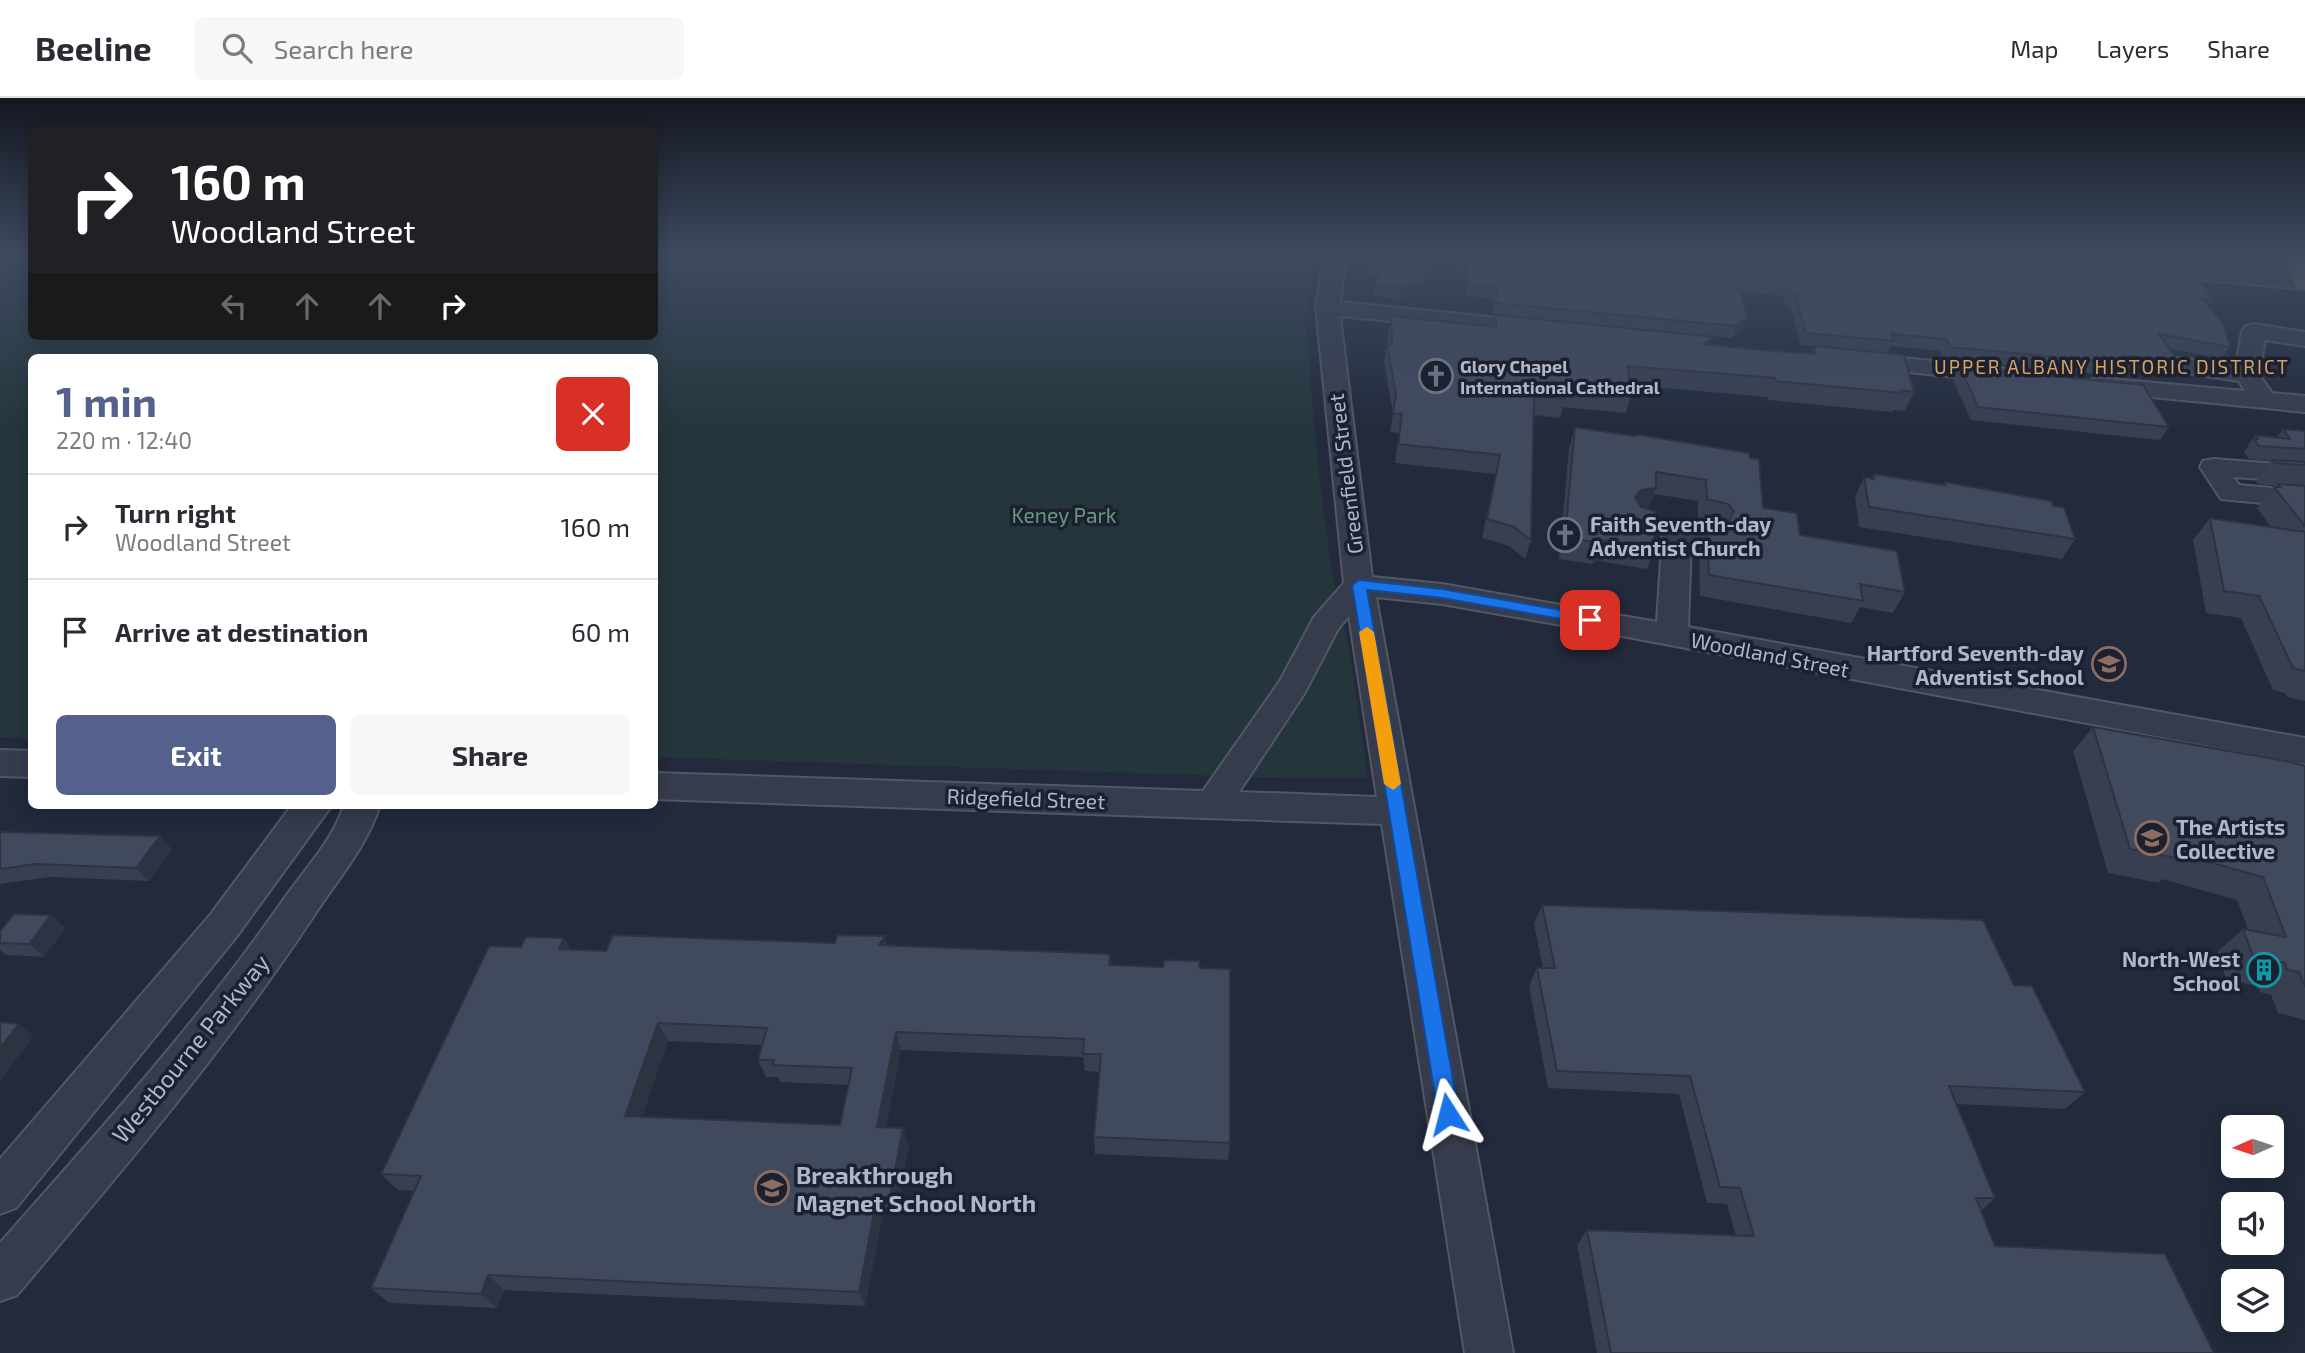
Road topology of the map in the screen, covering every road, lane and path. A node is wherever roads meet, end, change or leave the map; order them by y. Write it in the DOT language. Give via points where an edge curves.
graph roads {
  1 [pos="1329,315"];
  2 [pos="1394,315"];
  3 [pos="1559,331"];
  4 [pos="2305,339"];
  5 [pos="1837,359"];
  6 [pos="2179,365"];
  7 [pos="2247,375"];
  8 [pos="2031,378"];
  9 [pos="2072,382"];
  10 [pos="2264,400"];
  11 [pos="2305,404"];
  12 [pos="2305,474"];
  13 [pos="2305,499"];
  14 [pos="1709,534"];
  15 [pos="1359,585"];
  16 [pos="1672,635"];
  17 [pos="2305,751"];
  18 [pos="0,763"];
  19 [pos="28,764"];
  20 [pos="658,786"];
  21 [pos="1212,805"];
  22 [pos="310,809"];
  23 [pos="360,809"];
  24 [pos="1397,811"];
  25 [pos="0,1192"];
  26 [pos="8,1258"];
  27 [pos="1489,1353"];
  1 -- 15 [label="street, Greenfield Street"];
  2 -- 3 [label="street"];
  4 -- 7 [label="street" via="2254,331"];
  5 -- 8 [label="street"];
  6 -- 7 [label="street"];
  7 -- 10 [label="street"];
  9 -- 10 [label="street"];
  10 -- 11 [label="street"];
  12 -- 13 [label="street" via="2213,467 2231,494"];
  14 -- 16 [label="street" via="1666,526"];
  15 -- 16 [label="street, Woodland Street" via="1442,594"];
  15 -- 21 [label="street" via="1325,624 1293,686"];
  15 -- 24 [label="street, Greenfield Street"];
  16 -- 17 [label="street, Woodland Street"];
  18 -- 19 [label="street"];
  20 -- 21 [label="street, Ridgefield Street"];
  21 -- 24 [label="street, Ridgefield Street"];
  22 -- 25 [label="street" via="125,1049"];
  23 -- 26 [label="street, Westbourne Parkway" via="302,905 231,1002"];
  24 -- 27 [label="street, Greenfield Street"];
}
